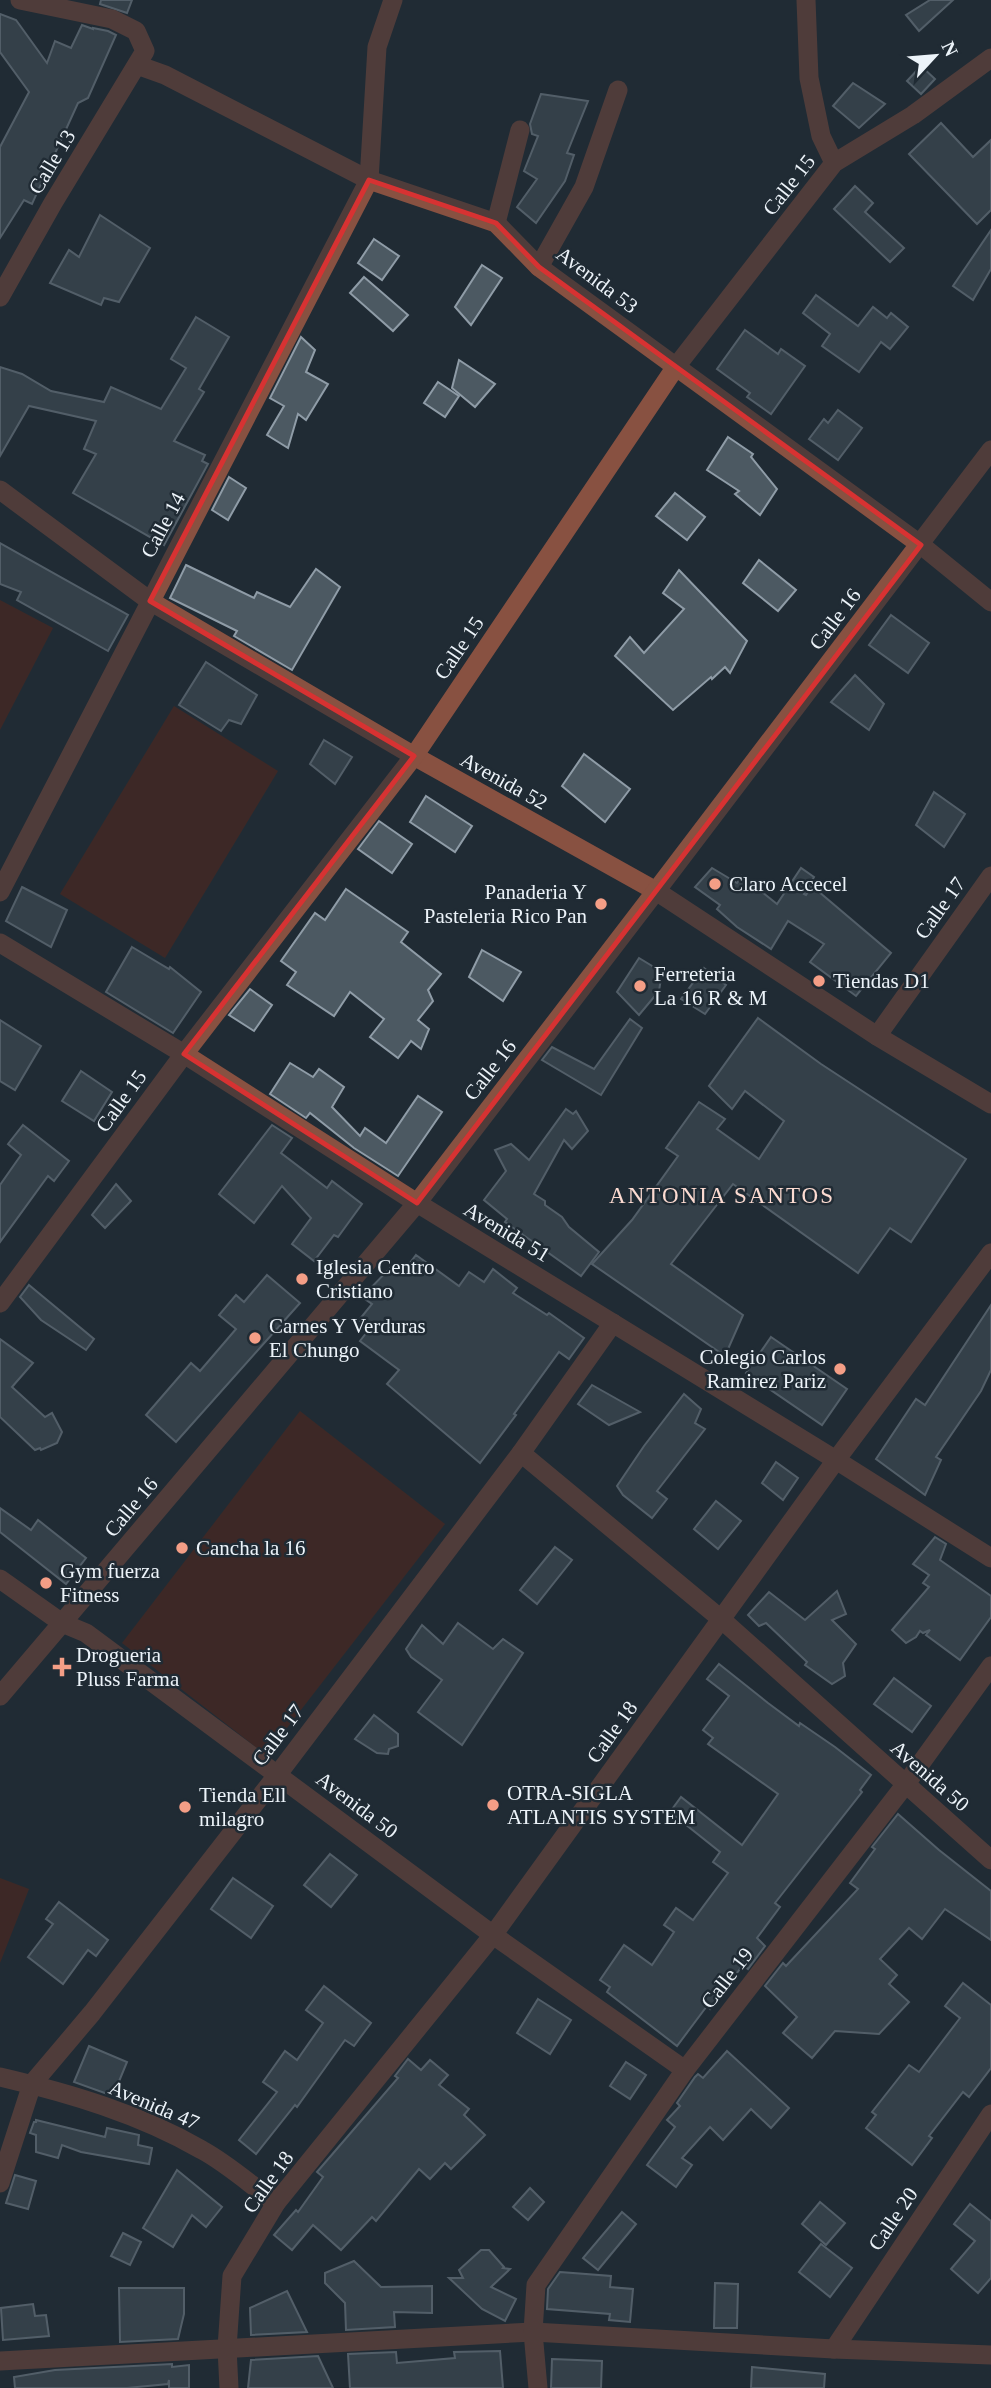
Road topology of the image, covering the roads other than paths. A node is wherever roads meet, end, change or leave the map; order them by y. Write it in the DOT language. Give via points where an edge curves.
graph roads {
  1 [pos="20,0"];
  2 [pos="393,0"];
  3 [pos="806,0"];
  4 [pos="141,58"];
  5 [pos="991,58"];
  6 [pos="618,90"];
  7 [pos="520,131"];
  8 [pos="834,163"];
  9 [pos="369,180"];
  10 [pos="496,223"];
  11 [pos="539,267"];
  12 [pos="0,297"];
  13 [pos="675,368"];
  14 [pos="991,450"];
  15 [pos="0,490"];
  16 [pos="920,545"];
  17 [pos="150,601"];
  18 [pos="991,602"];
  19 [pos="414,756"];
  20 [pos="991,876"];
  21 [pos="656,891"];
  22 [pos="0,892"];
  23 [pos="0,943"];
  24 [pos="877,1036"];
  25 [pos="184,1054"];
  26 [pos="991,1104"];
  27 [pos="416,1203"];
  28 [pos="991,1253"];
  29 [pos="0,1303"];
  30 [pos="613,1323"];
  31 [pos="521,1453"];
  32 [pos="836,1460"];
  33 [pos="991,1558"];
  34 [pos="0,1579"];
  35 [pos="722,1619"];
  36 [pos="62,1623"];
  37 [pos="991,1666"];
  38 [pos="0,1696"];
  39 [pos="278,1774"];
  40 [pos="905,1785"];
  41 [pos="991,1860"];
  42 [pos="493,1935"];
  43 [pos="685,2070"];
  44 [pos="0,2077"];
  45 [pos="32,2084"];
  46 [pos="991,2114"];
  47 [pos="0,2183"];
  48 [pos="276,2203"];
  49 [pos="533,2332"];
  50 [pos="227,2348"];
  51 [pos="834,2349"];
  52 [pos="991,2355"];
  53 [pos="0,2361"];
  54 [pos="229,2388"];
  55 [pos="538,2388"];
  1 -- 4 [label="street" via="112,19 136,32"];
  2 -- 9 [label="street" via="377,47"];
  3 -- 8 [label="street" via="809,78 821,136"];
  4 -- 9 [label="street, Avenida 53" via="165,75"];
  4 -- 12 [label="street, Calle 13"];
  5 -- 8 [label="street, Calle 15" via="913,115"];
  6 -- 11 [label="street" via="584,187"];
  7 -- 10 [label="street"];
  8 -- 13 [label="street, Calle 15"];
  9 -- 10 [label="street, Avenida 53"];
  9 -- 17 [label="street, Calle 14"];
  10 -- 11 [label="street, Avenida 53"];
  11 -- 13 [label="street, Avenida 53"];
  13 -- 16 [label="street, Avenida 53"];
  13 -- 19 [label="street, Calle 15"];
  14 -- 16 [label="street, Calle 16"];
  15 -- 17 [label="street, Avenida 52"];
  16 -- 18 [label="street, Avenida 53"];
  16 -- 21 [label="street, Calle 16"];
  17 -- 19 [label="street, Avenida 52"];
  17 -- 22 [label="street, Calle 14"];
  19 -- 21 [label="street, Avenida 52"];
  19 -- 25 [label="street, Calle 15"];
  20 -- 24 [label="street, Calle 17"];
  21 -- 24 [label="street, Avenida 52"];
  21 -- 27 [label="street, Calle 16"];
  23 -- 25 [label="street, Avenida 51"];
  24 -- 26 [label="street, Avenida 52"];
  25 -- 27 [label="street, Avenida 51"];
  25 -- 29 [label="street, Calle 15"];
  27 -- 30 [label="street, Avenida 51"];
  27 -- 36 [label="street, Calle 16"];
  28 -- 32 [label="street, Calle 18"];
  30 -- 31 [label="street, Calle 17"];
  30 -- 32 [label="street, Avenida 51"];
  31 -- 35 [label="street, Avenida 50"];
  31 -- 39 [label="street, Calle 17"];
  32 -- 33 [label="street, Avenida 51"];
  32 -- 35 [label="street, Calle 18"];
  34 -- 36 [label="street, Avenida 50"];
  35 -- 40 [label="street, Avenida 50"];
  35 -- 42 [label="street, Calle 18"];
  36 -- 38 [label="street, Calle 16"];
  36 -- 39 [label="street, Avenida 50" via="86,1633"];
  37 -- 40 [label="street, Calle 19"];
  39 -- 42 [label="street, Avenida 50"];
  39 -- 45 [label="street, Calle 17"];
  40 -- 41 [label="street, Avenida 50"];
  40 -- 43 [label="street, Calle 19"];
  42 -- 43 [label="street, Avenida 50"];
  42 -- 48 [label="street, Calle 18"];
  43 -- 49 [label="street, Calle 19" via="536,2285"];
  44 -- 45 [label="street, Avenida 47"];
  45 -- 47 [label="street, Calle 17"];
  45 -- 48 [label="street, Avenida 47" via="123,2112 203,2150"];
  46 -- 51 [label="street, Calle 20"];
  48 -- 50 [label="street, Calle 18" via="232,2276"];
  49 -- 50 [label="street"];
  49 -- 51 [label="street"];
  49 -- 55 [label="street, Calle 19"];
  50 -- 53 [label="street"];
  50 -- 54 [label="street, Calle 18"];
  51 -- 52 [label="street"];
}
